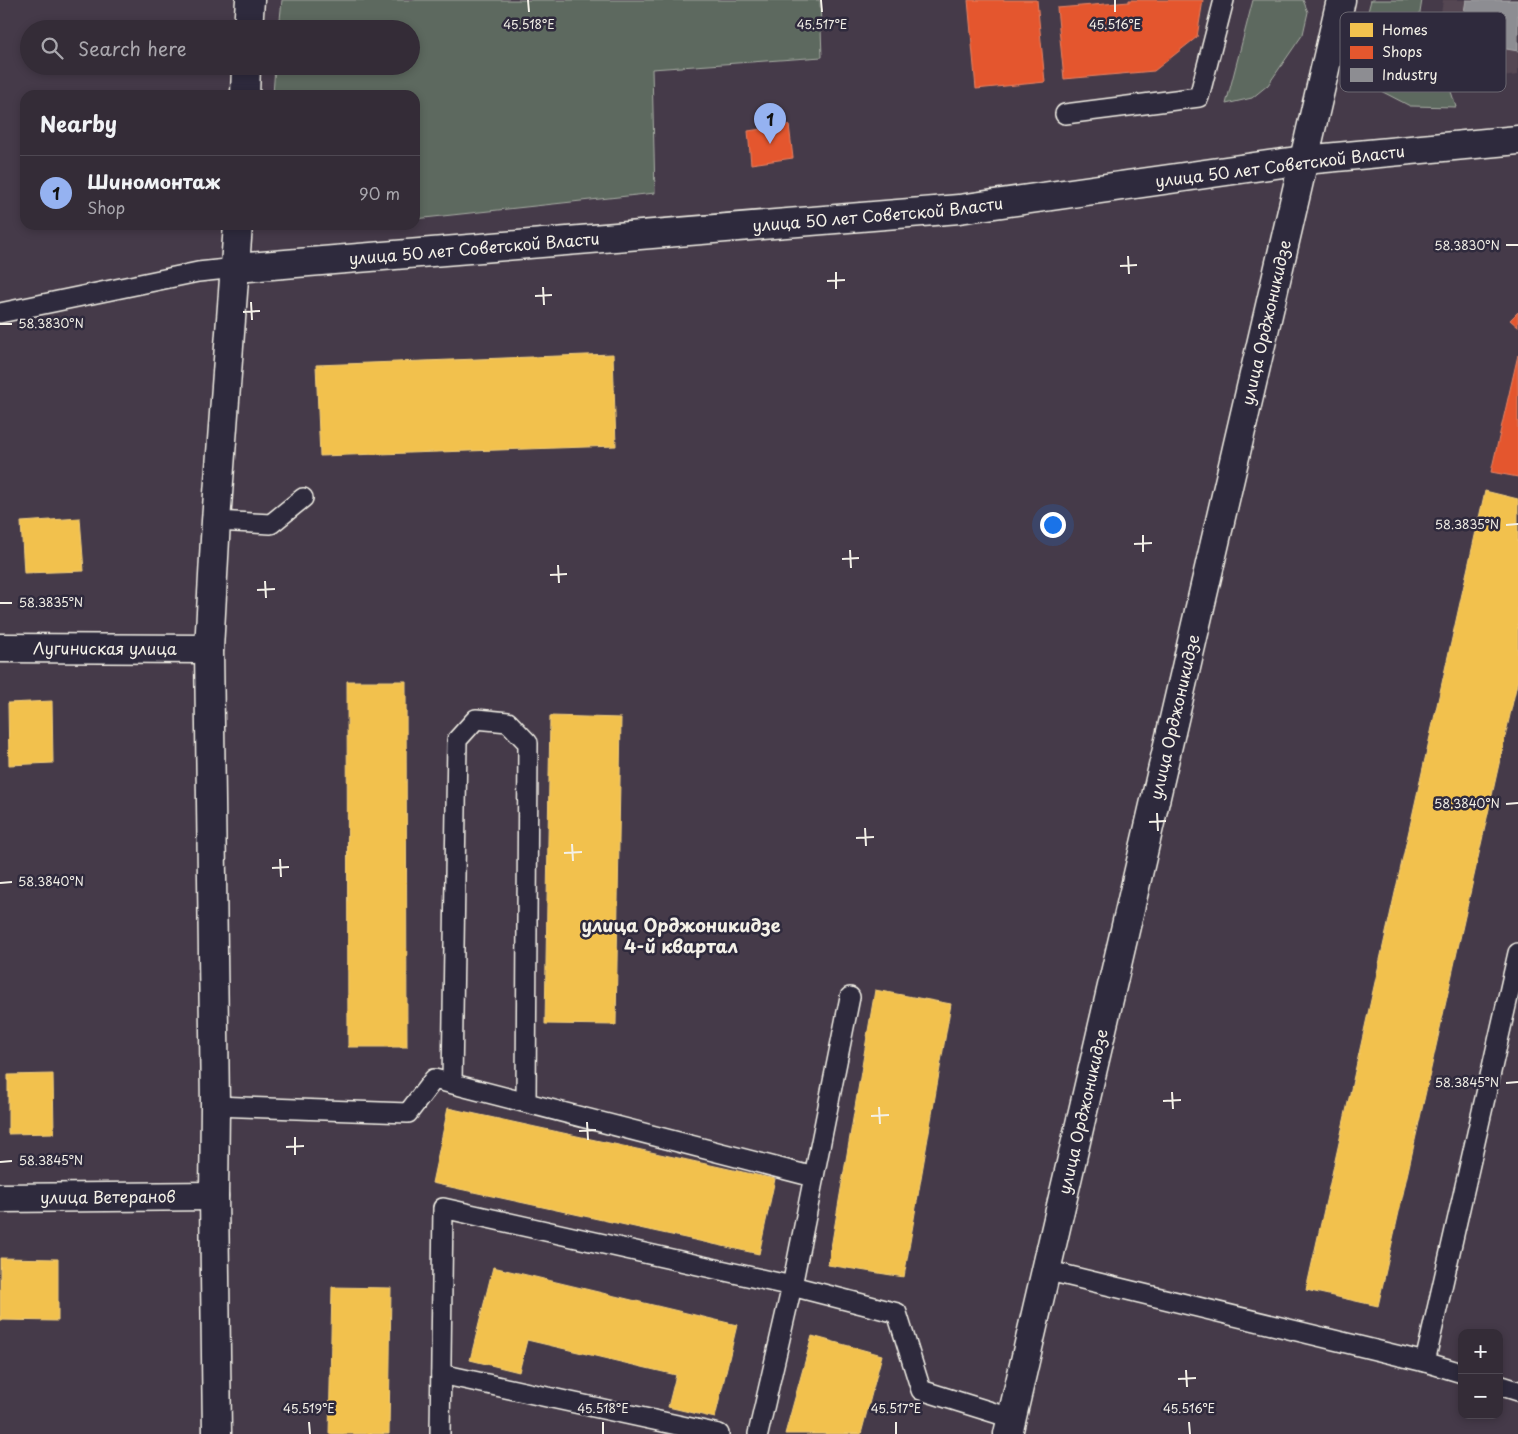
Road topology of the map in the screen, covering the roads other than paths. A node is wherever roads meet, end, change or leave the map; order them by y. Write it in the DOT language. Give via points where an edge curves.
graph roads {
  1 [pos="250,0"];
  2 [pos="1224,0"];
  3 [pos="1341,0"];
  4 [pos="249,20"];
  5 [pos="246,75"];
  6 [pos="245,90"];
  7 [pos="1065,114"];
  8 [pos="1518,140"];
  9 [pos="1304,160"];
  10 [pos="238,230"];
  11 [pos="236,268"];
  12 [pos="0,313"];
  13 [pos="303,498"];
  14 [pos="216,521"];
  15 [pos="0,648"];
  16 [pos="210,649"];
  17 [pos="1518,953"];
  18 [pos="850,997"];
  19 [pos="452,1083"];
  20 [pos="526,1102"];
  21 [pos="215,1106"];
  22 [pos="814,1177"];
  23 [pos="214,1196"];
  24 [pos="0,1198"];
  25 [pos="1045,1270"];
  26 [pos="792,1286"];
  27 [pos="1425,1362"];
  28 [pos="1458,1372"];
  29 [pos="441,1374"];
  30 [pos="1503,1386"];
  31 [pos="1518,1391"];
  32 [pos="1010,1426"];
  33 [pos="217,1434"];
  34 [pos="440,1434"];
  35 [pos="719,1434"];
  36 [pos="758,1434"];
  1 -- 4 [label="street"];
  2 -- 7 [label="lane" via="1199,97"];
  3 -- 9 [label="street, улица Орджоникидзе"];
  5 -- 6 [label="street"];
  8 -- 9 [label="street, улица 50 лет Советской Власти"];
  9 -- 11 [label="street, улица 50 лет Советской Власти" via="959,209"];
  9 -- 25 [label="street, улица Орджоникидзе"];
  10 -- 11 [label="street"];
  11 -- 12 [label="lane" via="198,272"];
  11 -- 14 [label="street"];
  13 -- 14 [label="lane" via="271,524"];
  14 -- 16 [label="street"];
  15 -- 16 [label="street, Лугиниская улица"];
  16 -- 21 [label="street"];
  17 -- 27 [label="lane"];
  18 -- 22 [label="lane"];
  19 -- 20 [label="lane"];
  19 -- 20 [label="lane" via="457,740 476,719 508,722 528,743"];
  19 -- 21 [label="lane" via="434,1079 408,1113"];
  20 -- 22 [label="lane"];
  21 -- 23 [label="street"];
  22 -- 26 [label="lane"];
  23 -- 24 [label="street, улица Ветеранов"];
  23 -- 33 [label="street"];
  25 -- 27 [label="lane"];
  25 -- 32 [label="street, улица Орджоникидзе"];
  26 -- 29 [label="lane" via="443,1208"];
  26 -- 32 [label="lane" via="897,1313 921,1390"];
  26 -- 36 [label="lane"];
  27 -- 28 [label="lane"];
  29 -- 34 [label="lane"];
  29 -- 35 [label="lane"];
  30 -- 31 [label="lane"];
}
